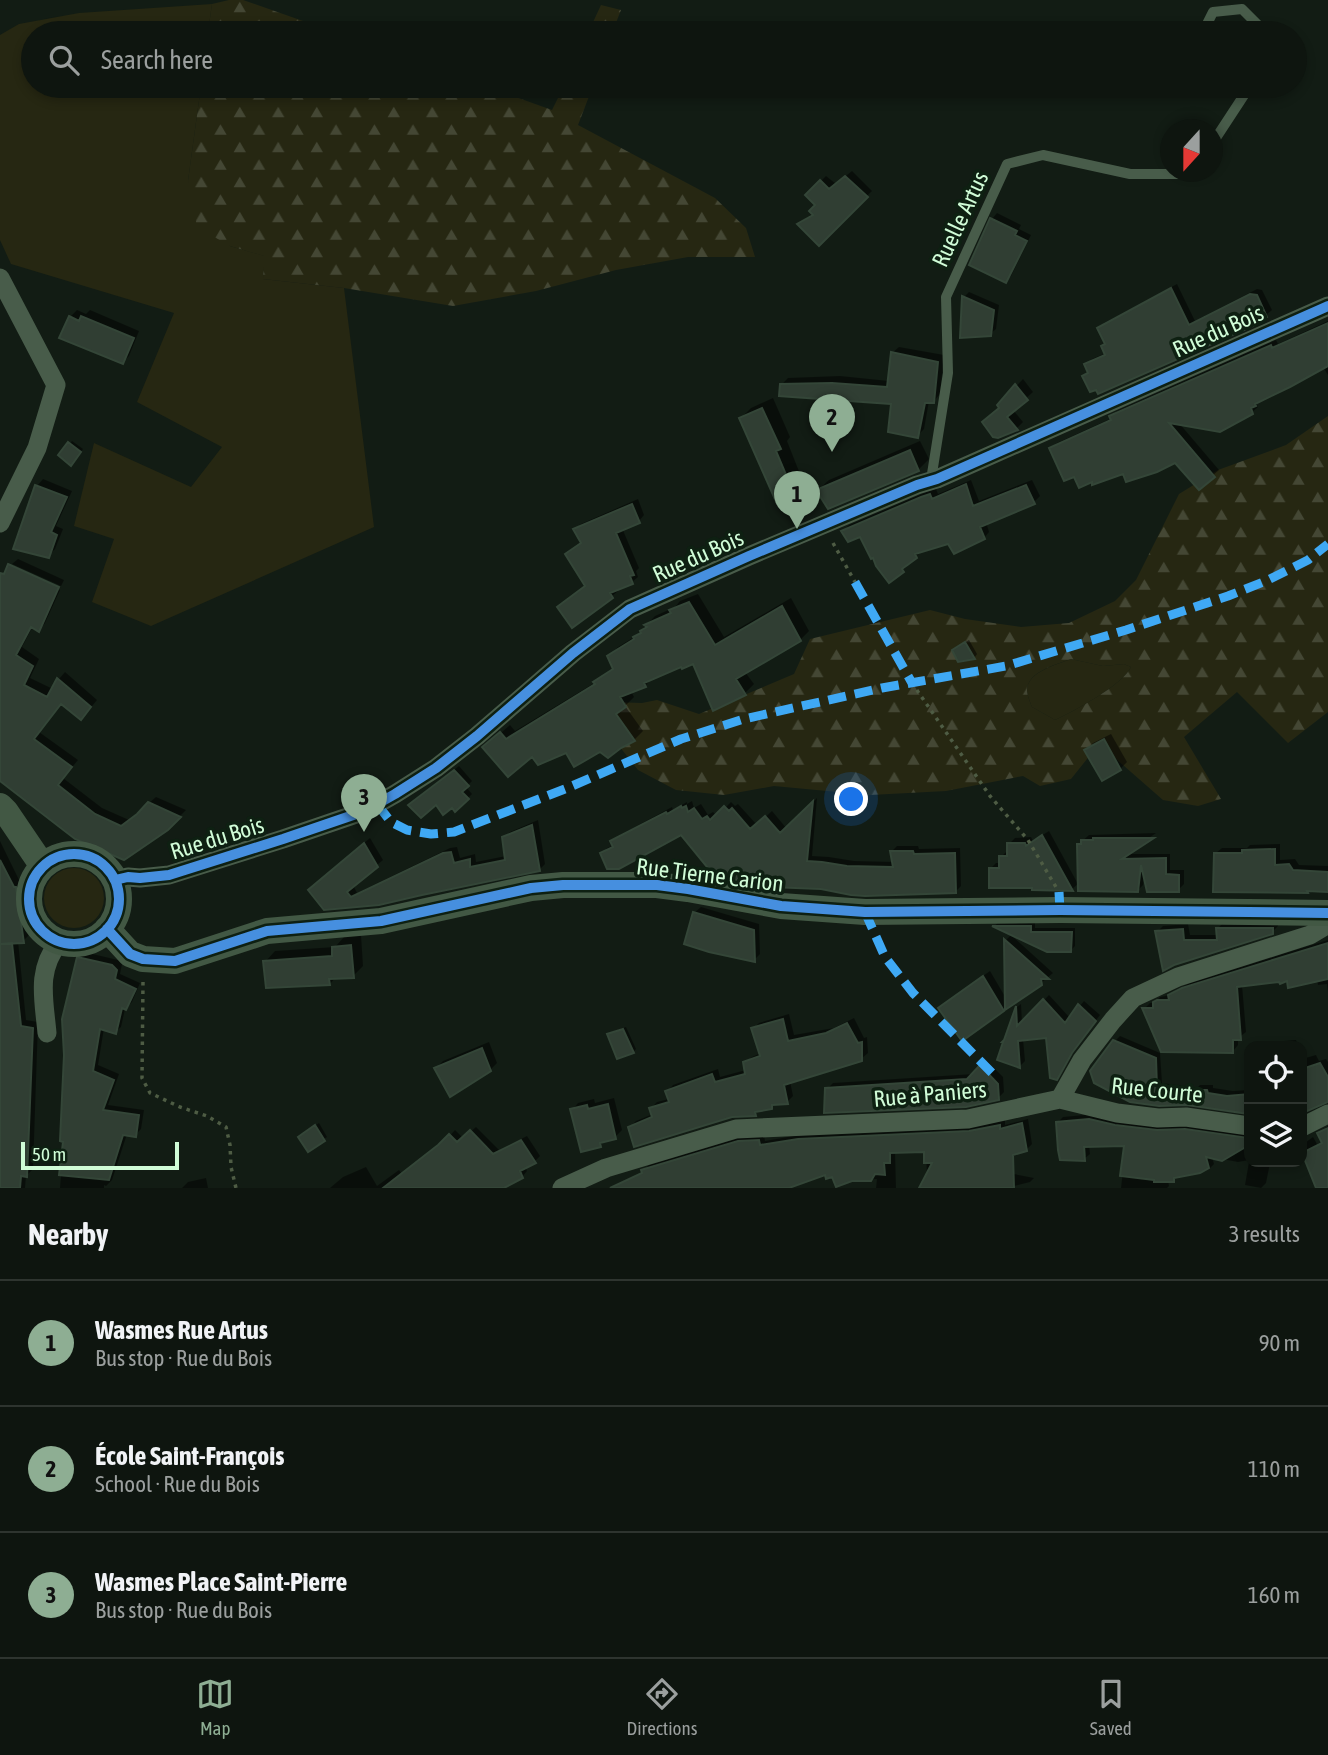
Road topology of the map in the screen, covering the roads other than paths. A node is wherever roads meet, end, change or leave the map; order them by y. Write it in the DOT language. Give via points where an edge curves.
graph roads {
  1 [pos="1208,21"];
  2 [pos="1253,21"];
  3 [pos="1242,98"];
  4 [pos="1223,128"];
  5 [pos="1160,174"];
  6 [pos="0,278"];
  7 [pos="1328,306"];
  8 [pos="931,481"];
  9 [pos="0,523"];
  10 [pos="0,806"];
  11 [pos="42,865"];
  12 [pos="115,880"];
  13 [pos="1328,913"];
  14 [pos="1328,924"];
  15 [pos="107,929"];
  16 [pos="59,942"];
  17 [pos="47,1033"];
  18 [pos="1060,1099"];
  19 [pos="1328,1114"];
  20 [pos="1307,1124"];
  21 [pos="1244,1125"];
  22 [pos="562,1188"];
  1 -- 2 [label="lane" via="1213,12 1242,9"];
  3 -- 4 [label="lane"];
  5 -- 8 [label="lane, Ruelle Artus" via="1130,174 1043,155 1007,164 946,297 948,373"];
  6 -- 9 [label="street" via="56,385 37,449"];
  7 -- 8 [label="street, Rue du Bois"];
  8 -- 12 [label="street, Rue du Bois" via="630,609 436,768 365,811 169,875"];
  10 -- 11 [label="street"];
  11 -- 12 [label="street" via="56,857 81,855 103,865"];
  11 -- 16 [label="street" via="29,891 29,907 45,934"];
  12 -- 15 [label="street" via="118,907"];
  13 -- 15 [label="street, Rue Tierne Carion" via="865,912 781,906 657,885 563,885 382,921 267,931 175,961 130,954"];
  14 -- 18 [label="street" via="1310,935 1178,977 1133,998 1082,1060"];
  15 -- 16 [label="street" via="86,943"];
  16 -- 17 [label="street" via="48,960 42,987"];
  18 -- 21 [label="street, Rue Courte" via="1117,1113"];
  18 -- 22 [label="street, Rue à Paniers" via="968,1119 736,1129 606,1168"];
  19 -- 20 [label="street"];
}
